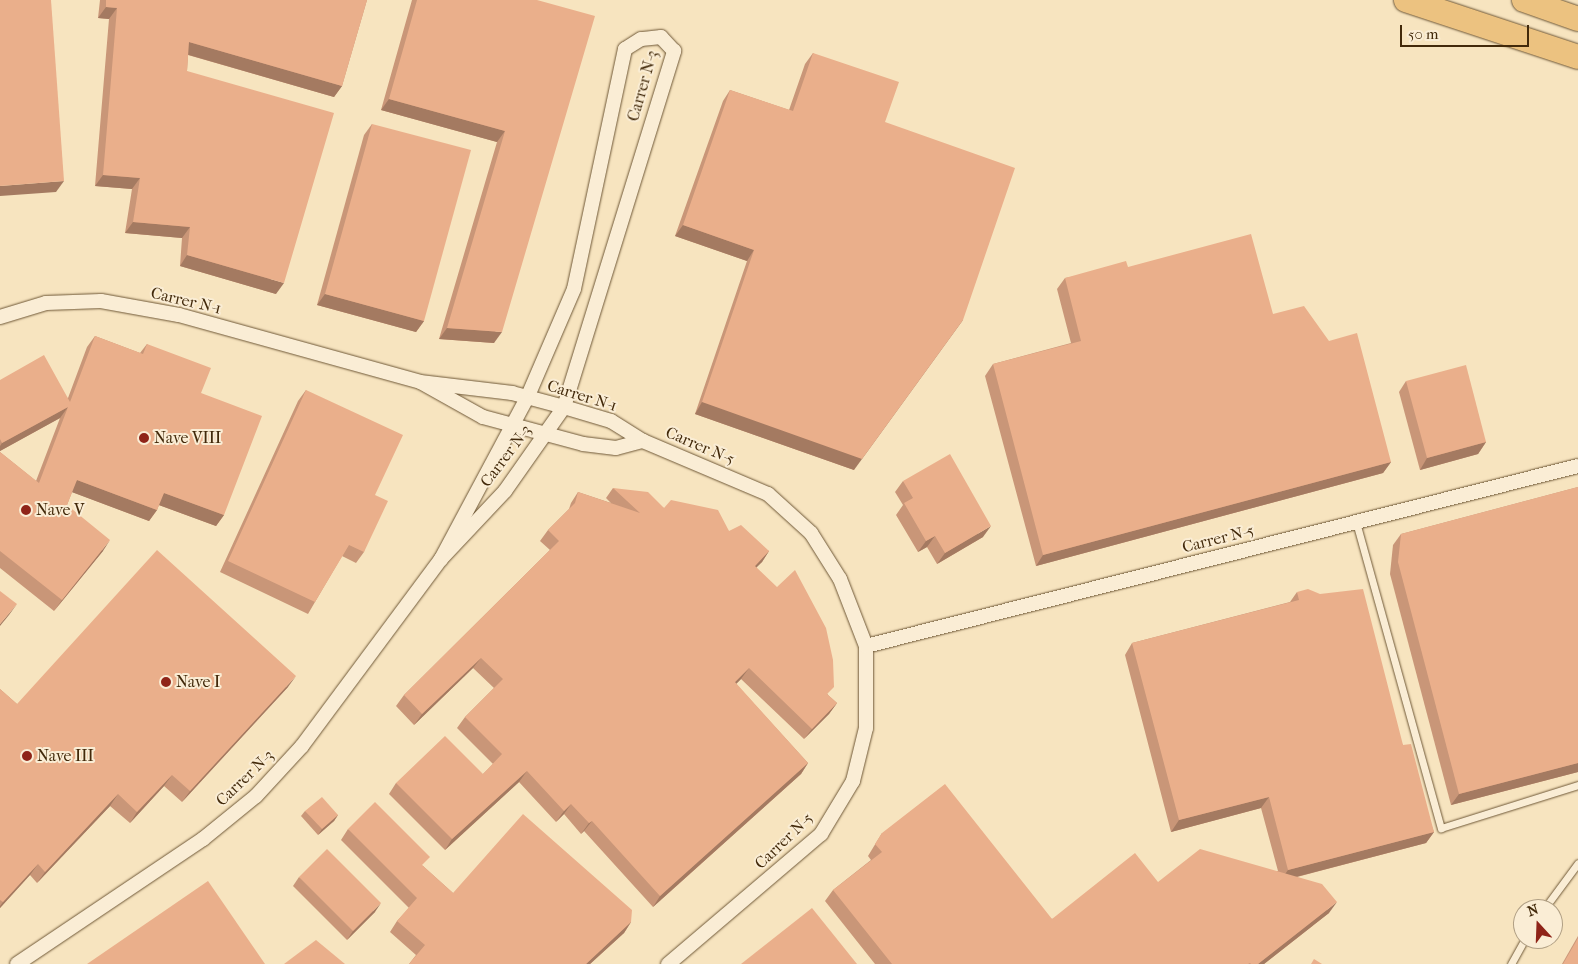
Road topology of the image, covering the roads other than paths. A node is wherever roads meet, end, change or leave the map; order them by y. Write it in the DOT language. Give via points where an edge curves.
graph roads {
  1 [pos="1406,0"];
  2 [pos="1524,0"];
  3 [pos="1578,19"];
  4 [pos="1578,56"];
  5 [pos="0,317"];
  6 [pos="420,382"];
  7 [pos="527,398"];
  8 [pos="564,407"];
  9 [pos="512,425"];
  10 [pos="545,434"];
  11 [pos="643,441"];
  12 [pos="1578,466"];
  13 [pos="1356,522"];
  14 [pos="441,558"];
  15 [pos="866,646"];
  16 [pos="1578,785"];
  17 [pos="1578,863"];
  18 [pos="1551,899"];
  19 [pos="1519,949"];
  20 [pos="17,964"];
  21 [pos="668,964"];
  22 [pos="1510,964"];
  1 -- 4 [label="highway"];
  2 -- 3 [label="highway"];
  5 -- 6 [label="street, Carrer N-1" via="46,303 101,301 178,315"];
  6 -- 7 [label="street, Carrer N-1"];
  6 -- 9 [label="street, Carrer N-1" via="457,406"];
  7 -- 8 [label="street, Carrer N-1"];
  7 -- 8 [label="street, Carrer N-3" via="574,289 624,48 641,39 661,37 674,51"];
  7 -- 9 [label="street, Carrer N-3"];
  8 -- 10 [label="street, Carrer N-3"];
  8 -- 11 [label="street, Carrer N-1" via="611,421"];
  9 -- 10 [label="street, Carrer N-1"];
  9 -- 14 [label="street, Carrer N-3"];
  10 -- 11 [label="street, Carrer N-1" via="616,448"];
  10 -- 14 [label="street, Carrer N-3" via="505,491"];
  11 -- 15 [label="street, Carrer N-5" via="768,494 811,533 840,579"];
  12 -- 13 [label="street, Carrer N-5"];
  13 -- 15 [label="street, Carrer N-5"];
  13 -- 16 [label="lane" via="1441,828"];
  14 -- 20 [label="street, Carrer N-3" via="302,746 256,796 203,839"];
  15 -- 21 [label="street, Carrer N-5" via="869,692 853,781 821,834"];
  17 -- 18 [label="lane"];
  19 -- 22 [label="lane"];
}
